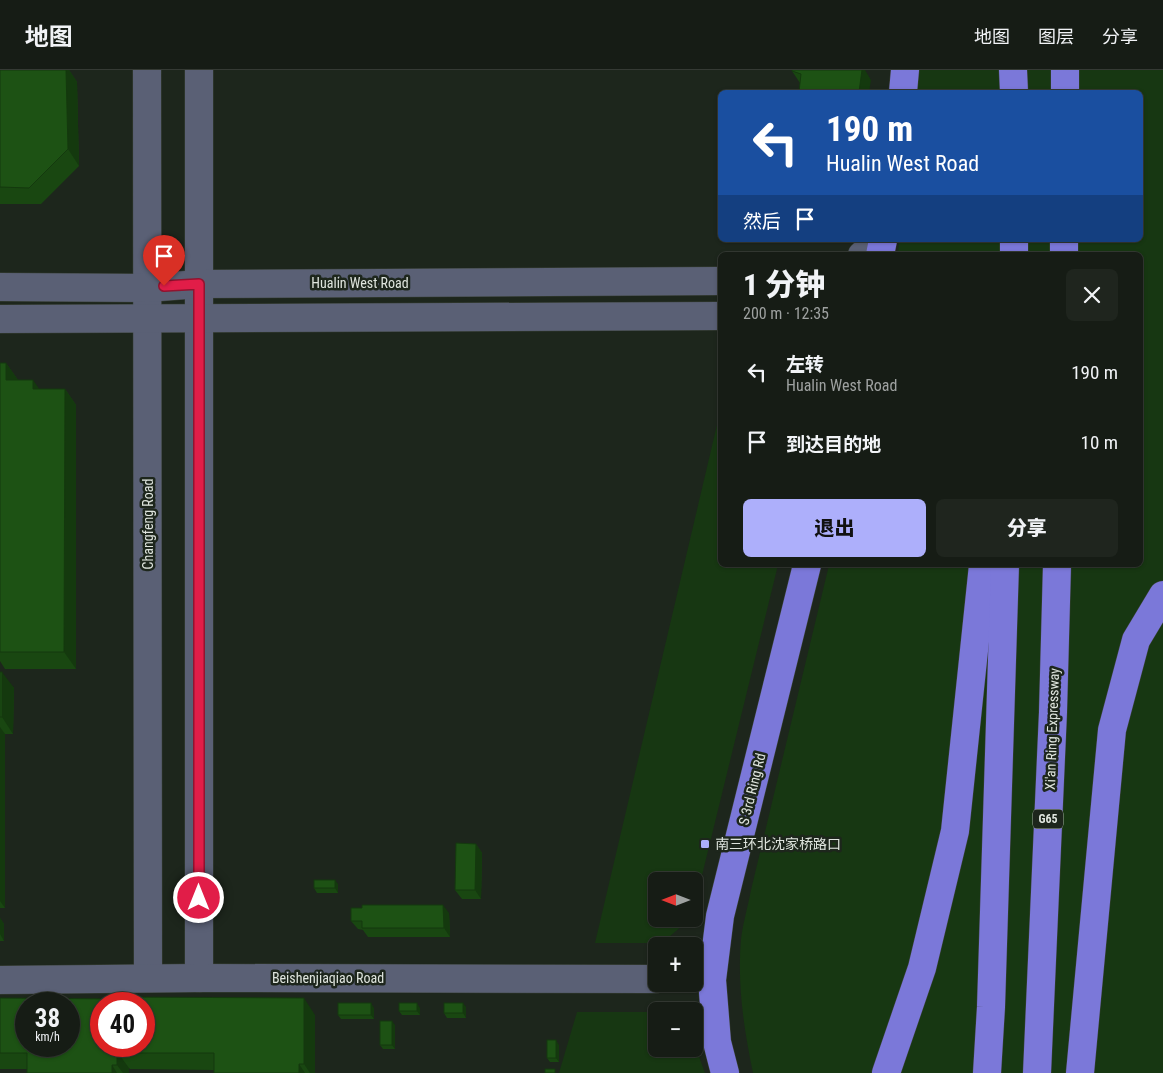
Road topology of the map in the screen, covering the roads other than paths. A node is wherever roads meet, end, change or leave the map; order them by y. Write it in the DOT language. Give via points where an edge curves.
graph roads {
  1 [pos="147,70"];
  2 [pos="199,70"];
  3 [pos="905,70"];
  4 [pos="1013,70"];
  5 [pos="1064,70"];
  6 [pos="903,90"];
  7 [pos="1014,90"];
  8 [pos="1065,90"];
  9 [pos="876,242"];
  10 [pos="866,252"];
  11 [pos="718,281"];
  12 [pos="199,284"];
  13 [pos="0,287"];
  14 [pos="147,288"];
  15 [pos="718,316"];
  16 [pos="0,319"];
  17 [pos="148,319"];
  18 [pos="200,319"];
  19 [pos="807,567"];
  20 [pos="983,567"];
  21 [pos="1005,567"];
  22 [pos="1056,567"];
  23 [pos="1163,595"];
  24 [pos="148,978"];
  25 [pos="199,978"];
  26 [pos="648,979"];
  27 [pos="0,980"];
  28 [pos="703,980"];
  29 [pos="725,1073"];
  30 [pos="886,1073"];
  31 [pos="987,1073"];
  32 [pos="1037,1073"];
  33 [pos="1080,1073"];
  1 -- 14 [label="street, Changfeng Road"];
  2 -- 12 [label="street"];
  3 -- 6 [label="highway"];
  4 -- 7 [label="highway"];
  5 -- 8 [label="highway"];
  9 -- 10 [label="street"];
  11 -- 12 [label="street, Hualin West Road"];
  12 -- 14 [label="street, Hualin West Road"];
  12 -- 18 [label="street"];
  13 -- 14 [label="street, Hualin West Road"];
  14 -- 17 [label="street, Changfeng Road"];
  15 -- 18 [label="street"];
  16 -- 17 [label="street"];
  17 -- 18 [label="street"];
  17 -- 24 [label="street, Changfeng Road"];
  18 -- 25 [label="street"];
  19 -- 28 [label="highway, S 3rd Ring Rd"];
  20 -- 30 [label="highway" via="955,831 922,968"];
  21 -- 31 [label="highway"];
  22 -- 32 [label="highway, Xi'an Ring Expressway / G65"];
  23 -- 33 [label="highway" via="1136,640 1112,730"];
  24 -- 25 [label="street, Beishenjiaqiao Road"];
  24 -- 27 [label="street, Beishenjiaqiao Road"];
  25 -- 26 [label="street, Beishenjiaqiao Road"];
  28 -- 29 [label="highway, S 3rd Ring Rd"];
}
